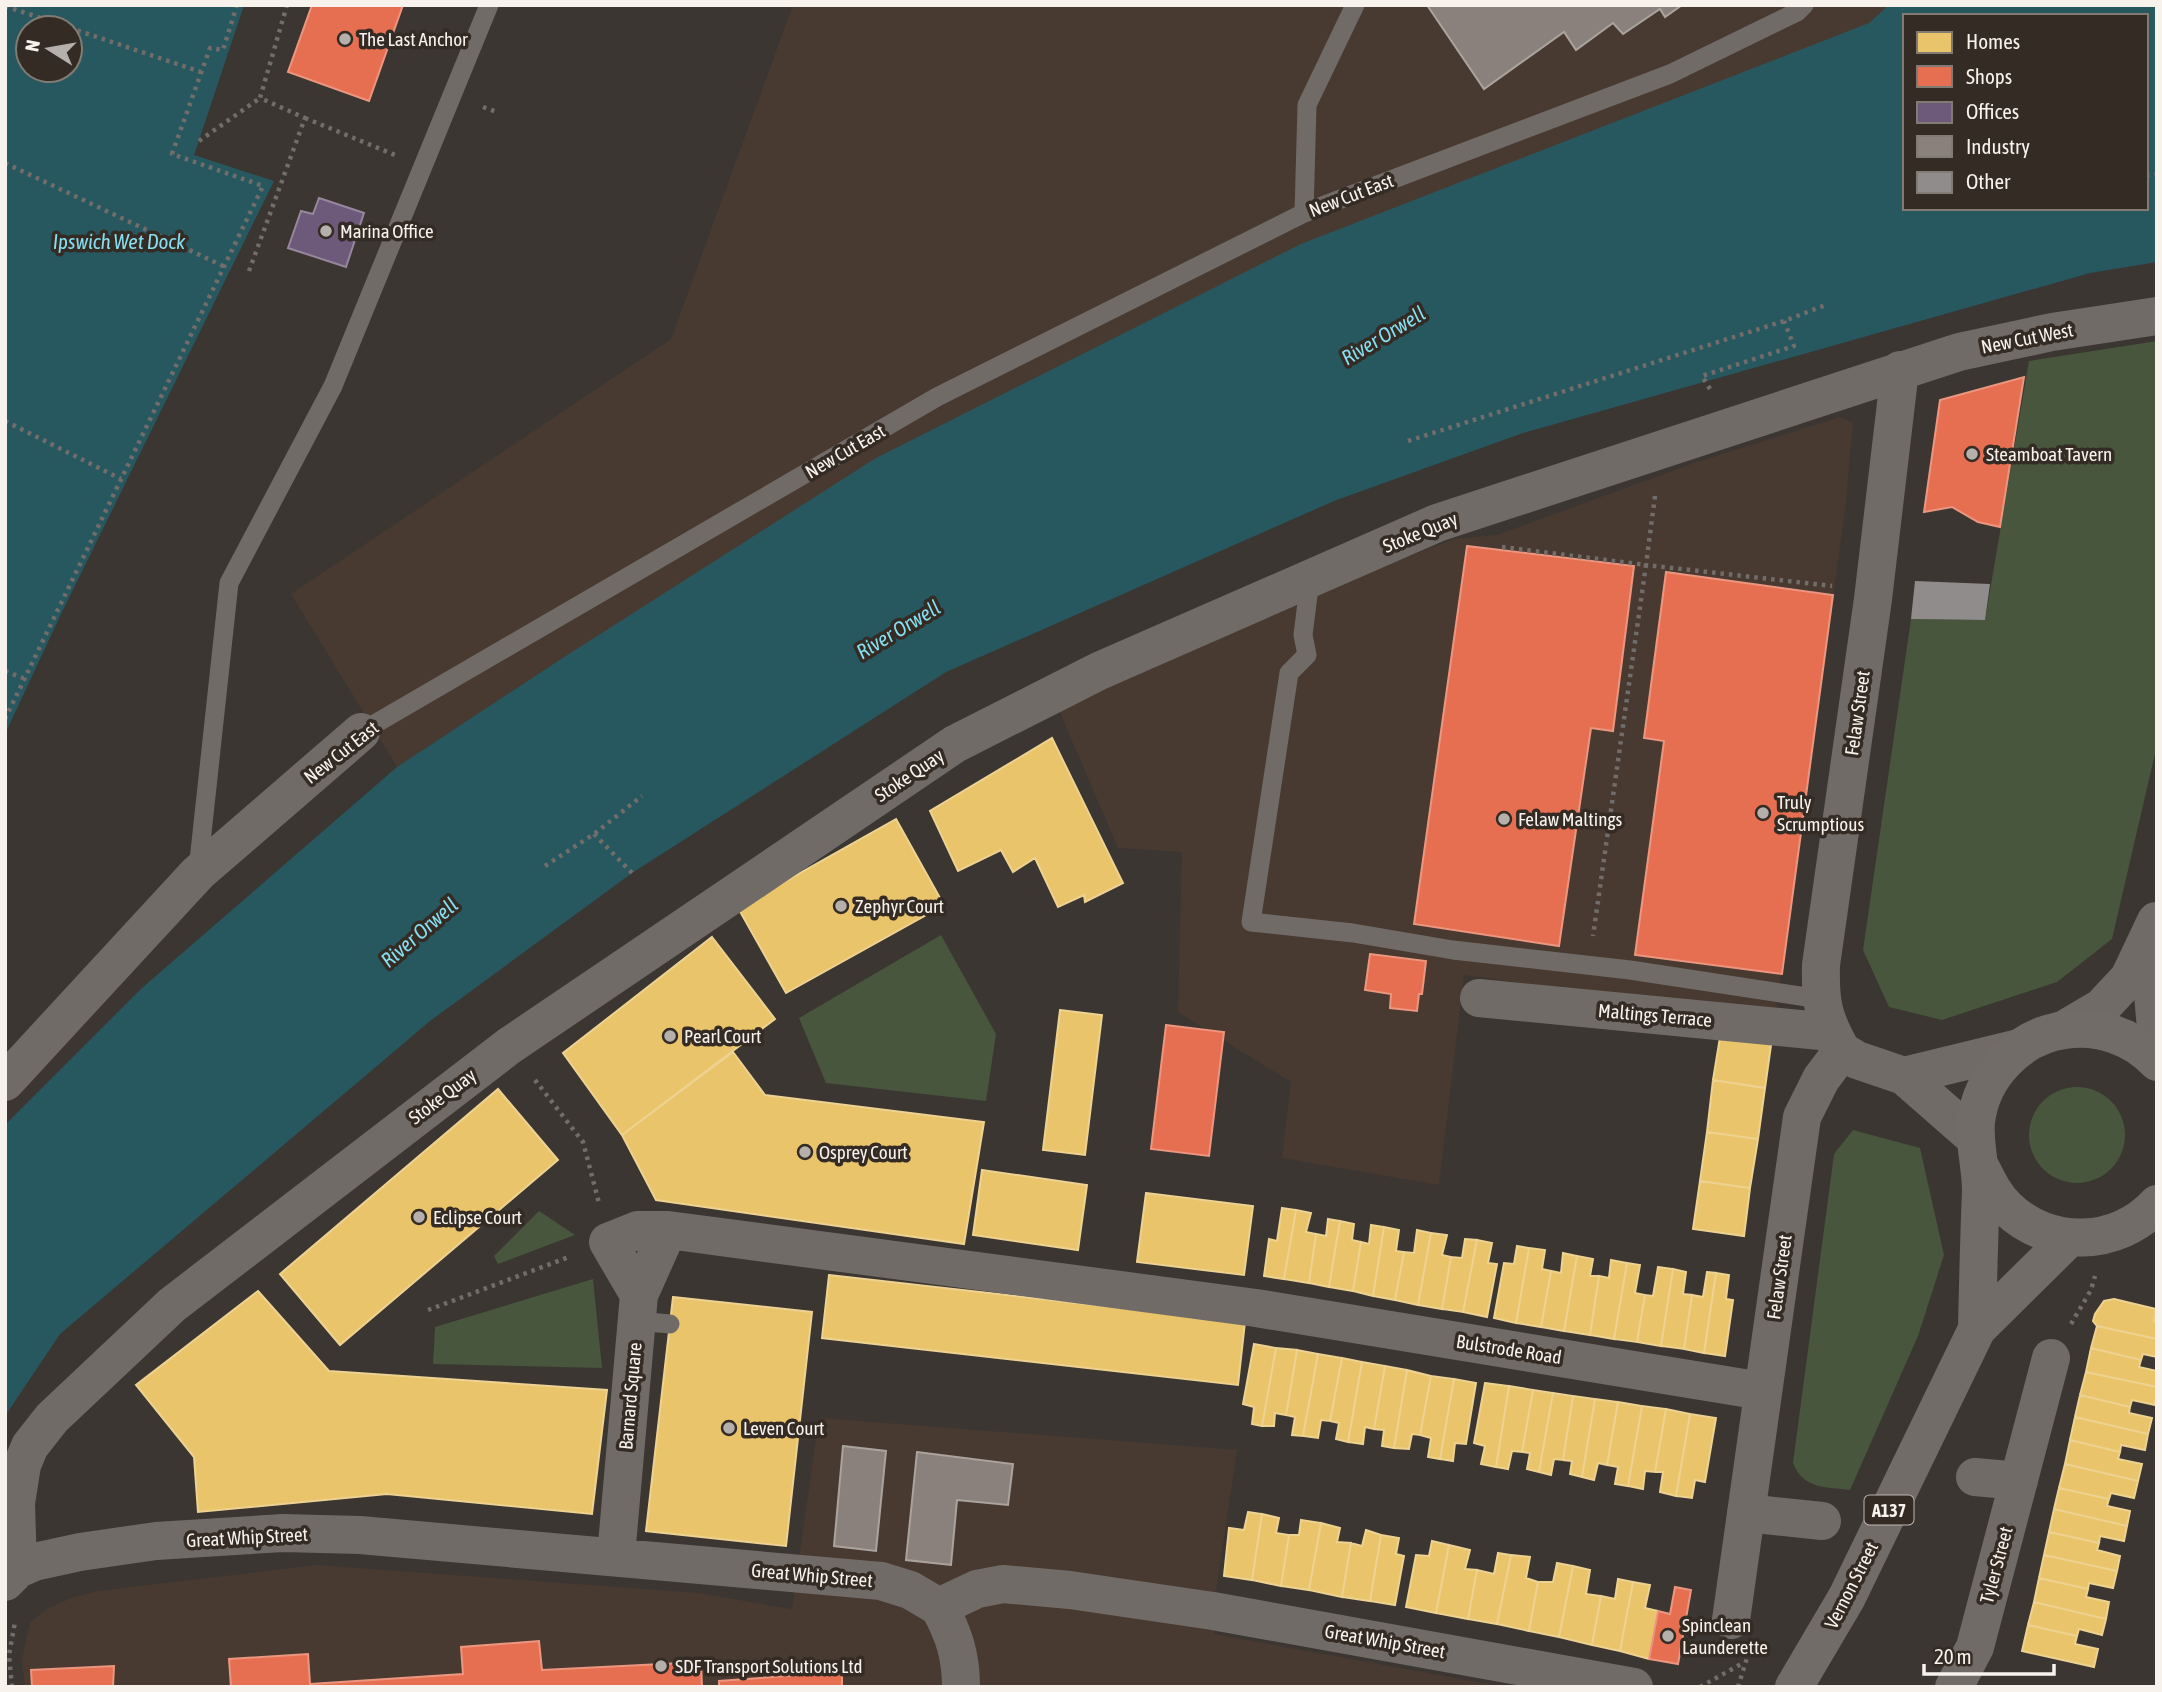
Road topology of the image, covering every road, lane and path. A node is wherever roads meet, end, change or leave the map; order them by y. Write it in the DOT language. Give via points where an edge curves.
graph roads {
  1 [pos="237,5"];
  2 [pos="287,5"];
  3 [pos="489,5"];
  4 [pos="1355,5"];
  5 [pos="1804,5"];
  6 [pos="5,6"];
  7 [pos="201,72"];
  8 [pos="260,97"];
  9 [pos="305,118"];
  10 [pos="199,141"];
  11 [pos="5,163"];
  12 [pos="423,166"];
  13 [pos="1304,213"];
  14 [pos="223,266"];
  15 [pos="249,271"];
  16 [pos="1826,305"];
  17 [pos="2157,316"];
  18 [pos="1784,321"];
  19 [pos="1900,370"];
  20 [pos="1714,396"];
  21 [pos="5,421"];
  22 [pos="1408,441"];
  23 [pos="1662,448"];
  24 [pos="121,480"];
  25 [pos="1501,547"];
  26 [pos="1646,565"];
  27 [pos="1310,579"];
  28 [pos="1873,599"];
  29 [pos="5,671"];
  30 [pos="23,678"];
  31 [pos="5,719"];
  32 [pos="361,732"];
  33 [pos="642,796"];
  34 [pos="594,834"];
  35 [pos="545,866"];
  36 [pos="198,873"];
  37 [pos="632,873"];
  38 [pos="2156,920"];
  39 [pos="1589,965"];
  40 [pos="1479,998"];
  41 [pos="1831,1027"];
  42 [pos="2063,1030"];
  43 [pos="2157,1039"];
  44 [pos="509,1046"];
  45 [pos="2019,1048"];
  46 [pos="2157,1062"];
  47 [pos="1904,1076"];
  48 [pos="5,1082"];
  49 [pos="1978,1154"];
  50 [pos="2154,1210"];
  51 [pos="668,1230"];
  52 [pos="2087,1237"];
  53 [pos="608,1242"];
  54 [pos="428,1310"];
  55 [pos="648,1314"];
  56 [pos="1977,1329"];
  57 [pos="2051,1358"];
  58 [pos="1762,1391"];
  59 [pos="1975,1477"];
  60 [pos="2019,1481"];
  61 [pos="1746,1513"];
  62 [pos="1822,1521"];
  63 [pos="617,1556"];
  64 [pos="14,1588"];
  65 [pos="939,1607"];
  66 [pos="1731,1620"];
  67 [pos="12,1687"];
  68 [pos="961,1687"];
  69 [pos="1634,1687"];
  70 [pos="1700,1687"];
  71 [pos="1738,1687"];
  72 [pos="1794,1687"];
  73 [pos="1954,1687"];
  1 -- 7 [label="path" via="223,50 210,48"];
  2 -- 8 [label="path"];
  3 -- 12 [label="lane"];
  4 -- 13 [label="lane" via="1307,105"];
  5 -- 13 [label="lane, New Cut East" via="1670,74"];
  6 -- 7 [label="path"];
  7 -- 14 [label="path" via="172,154 263,186"];
  8 -- 9 [label="path"];
  8 -- 10 [label="path"];
  9 -- 12 [label="path"];
  9 -- 15 [label="path"];
  11 -- 14 [label="path"];
  12 -- 36 [label="lane" via="333,386 229,583"];
  13 -- 32 [label="lane, New Cut East" via="937,397"];
  14 -- 24 [label="path"];
  16 -- 18 [label="path"];
  17 -- 19 [label="street, New Cut West" via="2041,334"];
  18 -- 20 [label="path" via="1794,346 1702,376"];
  18 -- 22 [label="path"];
  19 -- 23 [label="street, Stoke Quay"];
  19 -- 28 [label="street, Felaw Street"];
  21 -- 24 [label="path"];
  23 -- 26 [label="path"];
  23 -- 27 [label="street, Stoke Quay" via="1437,523"];
  24 -- 30 [label="path"];
  25 -- 26 [label="path"];
  26 -- 28 [label="path" via="1836,587"];
  26 -- 39 [label="path"];
  27 -- 39 [label="lane" via="1303,635 1307,655 1289,673 1251,922"];
  27 -- 44 [label="street, Stoke Quay" via="1098,671 955,744"];
  28 -- 41 [label="street, Felaw Street" via="1821,965"];
  29 -- 30 [label="path"];
  30 -- 31 [label="path"];
  32 -- 36 [label="street, New Cut East"];
  33 -- 34 [label="path"];
  34 -- 35 [label="path"];
  34 -- 37 [label="path"];
  36 -- 48 [label="street, New Cut East"];
  38 -- 42 [label="street" via="2129,978 2102,1007"];
  38 -- 43 [label="street" via="2153,995"];
  39 -- 41 [label="lane"];
  40 -- 41 [label="street, Maltings Terrace"];
  41 -- 47 [label="street" via="1857,1060"];
  41 -- 58 [label="street, Felaw Street" via="1821,1079 1802,1117"];
  42 -- 45 [label="main road, A137"];
  42 -- 46 [label="main road, A137" via="2109,1032"];
  44 -- 53 [label="path" via="583,1142"];
  44 -- 64 [label="street, Stoke Quay" via="172,1305 52,1418 30,1446 18,1483"];
  45 -- 47 [label="street"];
  45 -- 49 [label="main road, A137" via="1986,1088 1978,1113"];
  47 -- 49 [label="street"];
  49 -- 52 [label="main road" via="1992,1189 2016,1215 2046,1233"];
  49 -- 56 [label="main road, A137"];
  50 -- 52 [label="main road, A137" via="2128,1227"];
  51 -- 53 [label="street, Bulstrode Road" via="638,1230"];
  51 -- 55 [label="street, Barnard Square"];
  51 -- 58 [label="street, Bulstrode Road" via="1256,1308"];
  52 -- 56 [label="main road, A137"];
  52 -- 57 [label="path" via="2091,1290"];
  53 -- 54 [label="path"];
  53 -- 55 [label="street"];
  55 -- 63 [label="street, Barnard Square"];
  56 -- 72 [label="main road, Vernon Street / A137" via="1847,1597"];
  57 -- 60 [label="street, Tyler Street"];
  58 -- 61 [label="street, Felaw Street"];
  59 -- 60 [label="street"];
  60 -- 73 [label="street, Tyler Street" via="1975,1647"];
  61 -- 62 [label="street"];
  61 -- 66 [label="street, Felaw Street"];
  63 -- 64 [label="street, Great Whip Street" via="283,1533 144,1543 54,1557"];
  63 -- 65 [label="street, Great Whip Street" via="881,1581 910,1590"];
  64 -- 67 [label="path"];
  65 -- 68 [label="street" via="954,1634"];
  65 -- 69 [label="street, Great Whip Street" via="977,1589 1003,1584 1070,1590 1240,1615"];
  70 -- 71 [label="path" via="1744,1663"];
}
